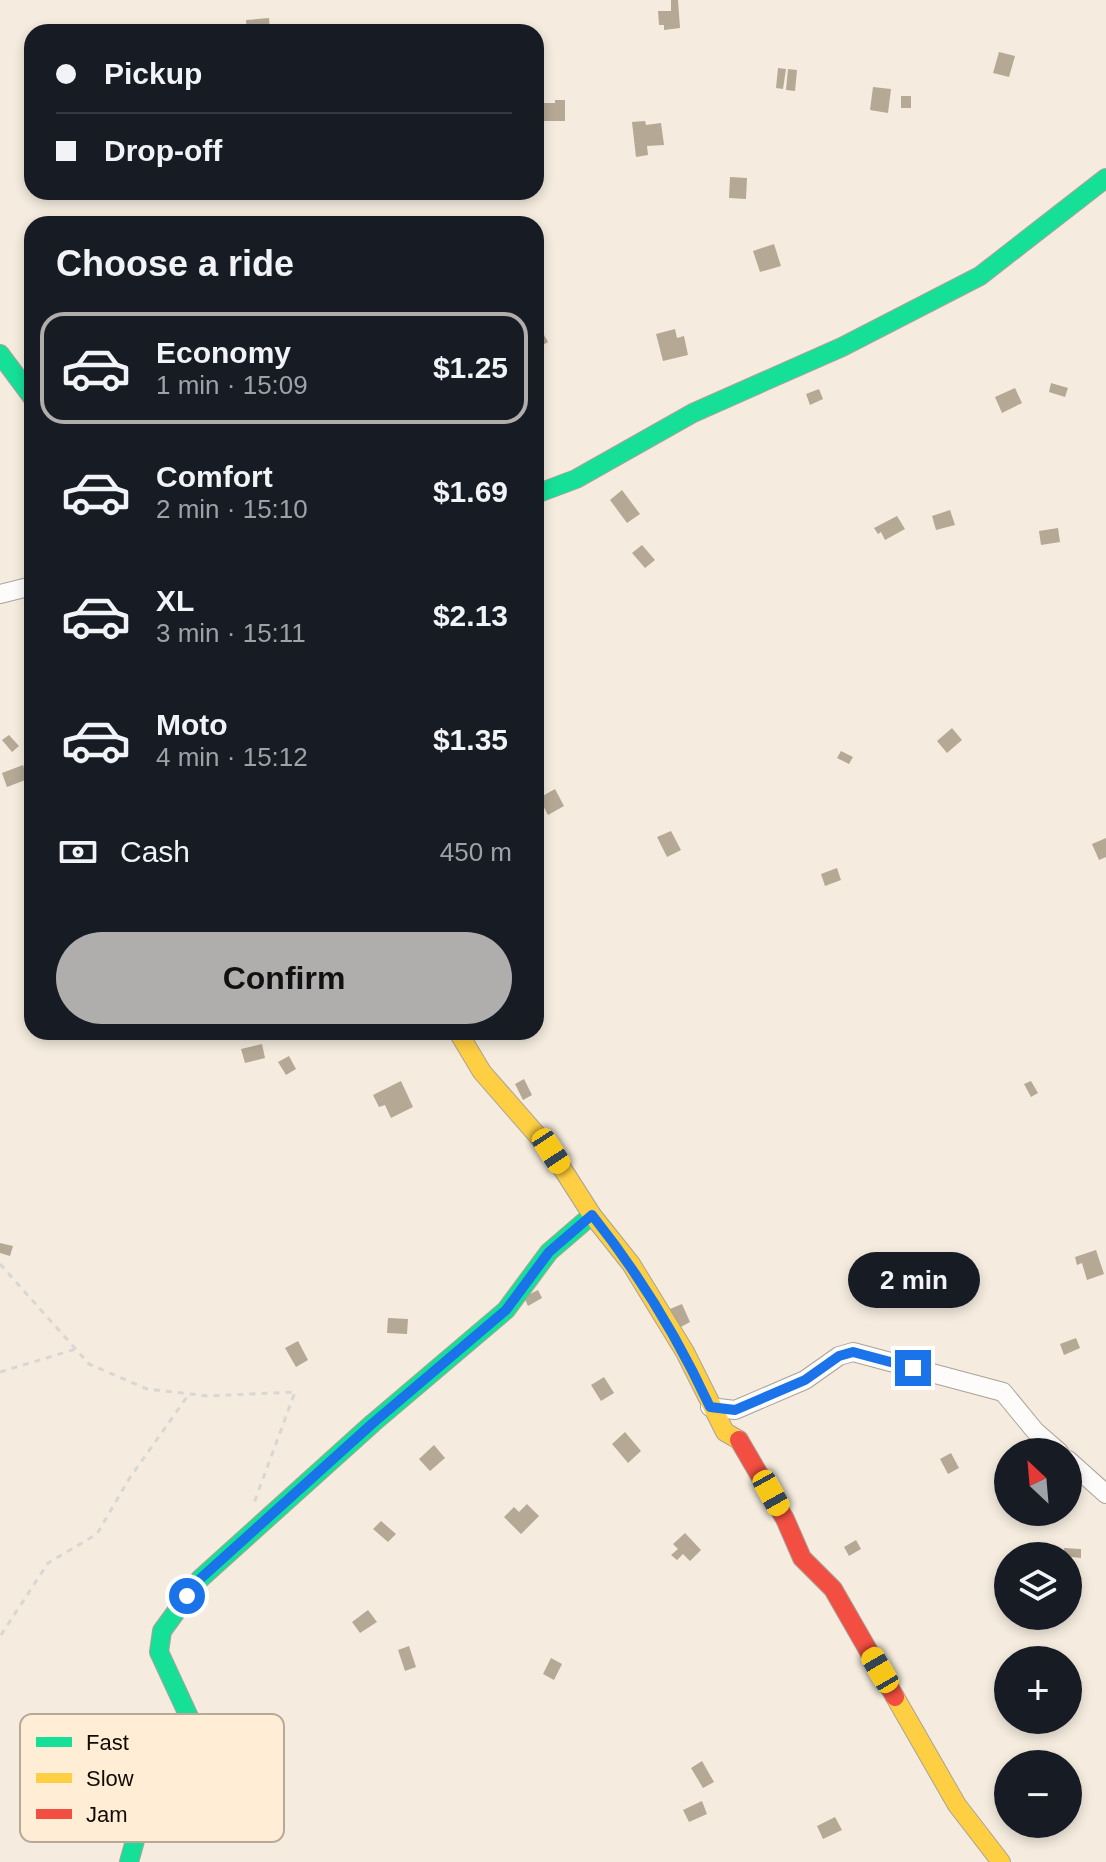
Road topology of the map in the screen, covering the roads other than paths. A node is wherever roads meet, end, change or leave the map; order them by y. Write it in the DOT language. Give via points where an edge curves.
graph roads {
  1 [pos="1106,178"];
  2 [pos="0,354"];
  3 [pos="24,386"];
  4 [pos="544,491"];
  5 [pos="24,588"];
  6 [pos="0,594"];
  7 [pos="463,1040"];
  8 [pos="592,1215"];
  9 [pos="710,1407"];
  10 [pos="1043,1438"];
  11 [pos="1082,1473"];
  12 [pos="1106,1494"];
  13 [pos="188,1714"];
  14 [pos="135,1842"];
  15 [pos="129,1862"];
  16 [pos="1001,1862"];
  1 -- 4 [label="street" via="980,276 842,347 693,413 576,479"];
  2 -- 3 [label="street"];
  5 -- 6 [label="street"];
  7 -- 8 [label="street" via="482,1072 551,1151"];
  8 -- 9 [label="street" via="639,1276 685,1352"];
  8 -- 13 [label="street" via="549,1252 506,1310 200,1579 162,1631 159,1652"];
  9 -- 10 [label="street" via="735,1410 853,1352 1003,1392"];
  9 -- 16 [label="street" via="725,1432 742,1441 802,1558 833,1589 957,1805"];
  11 -- 12 [label="street"];
  14 -- 15 [label="street"];
}
